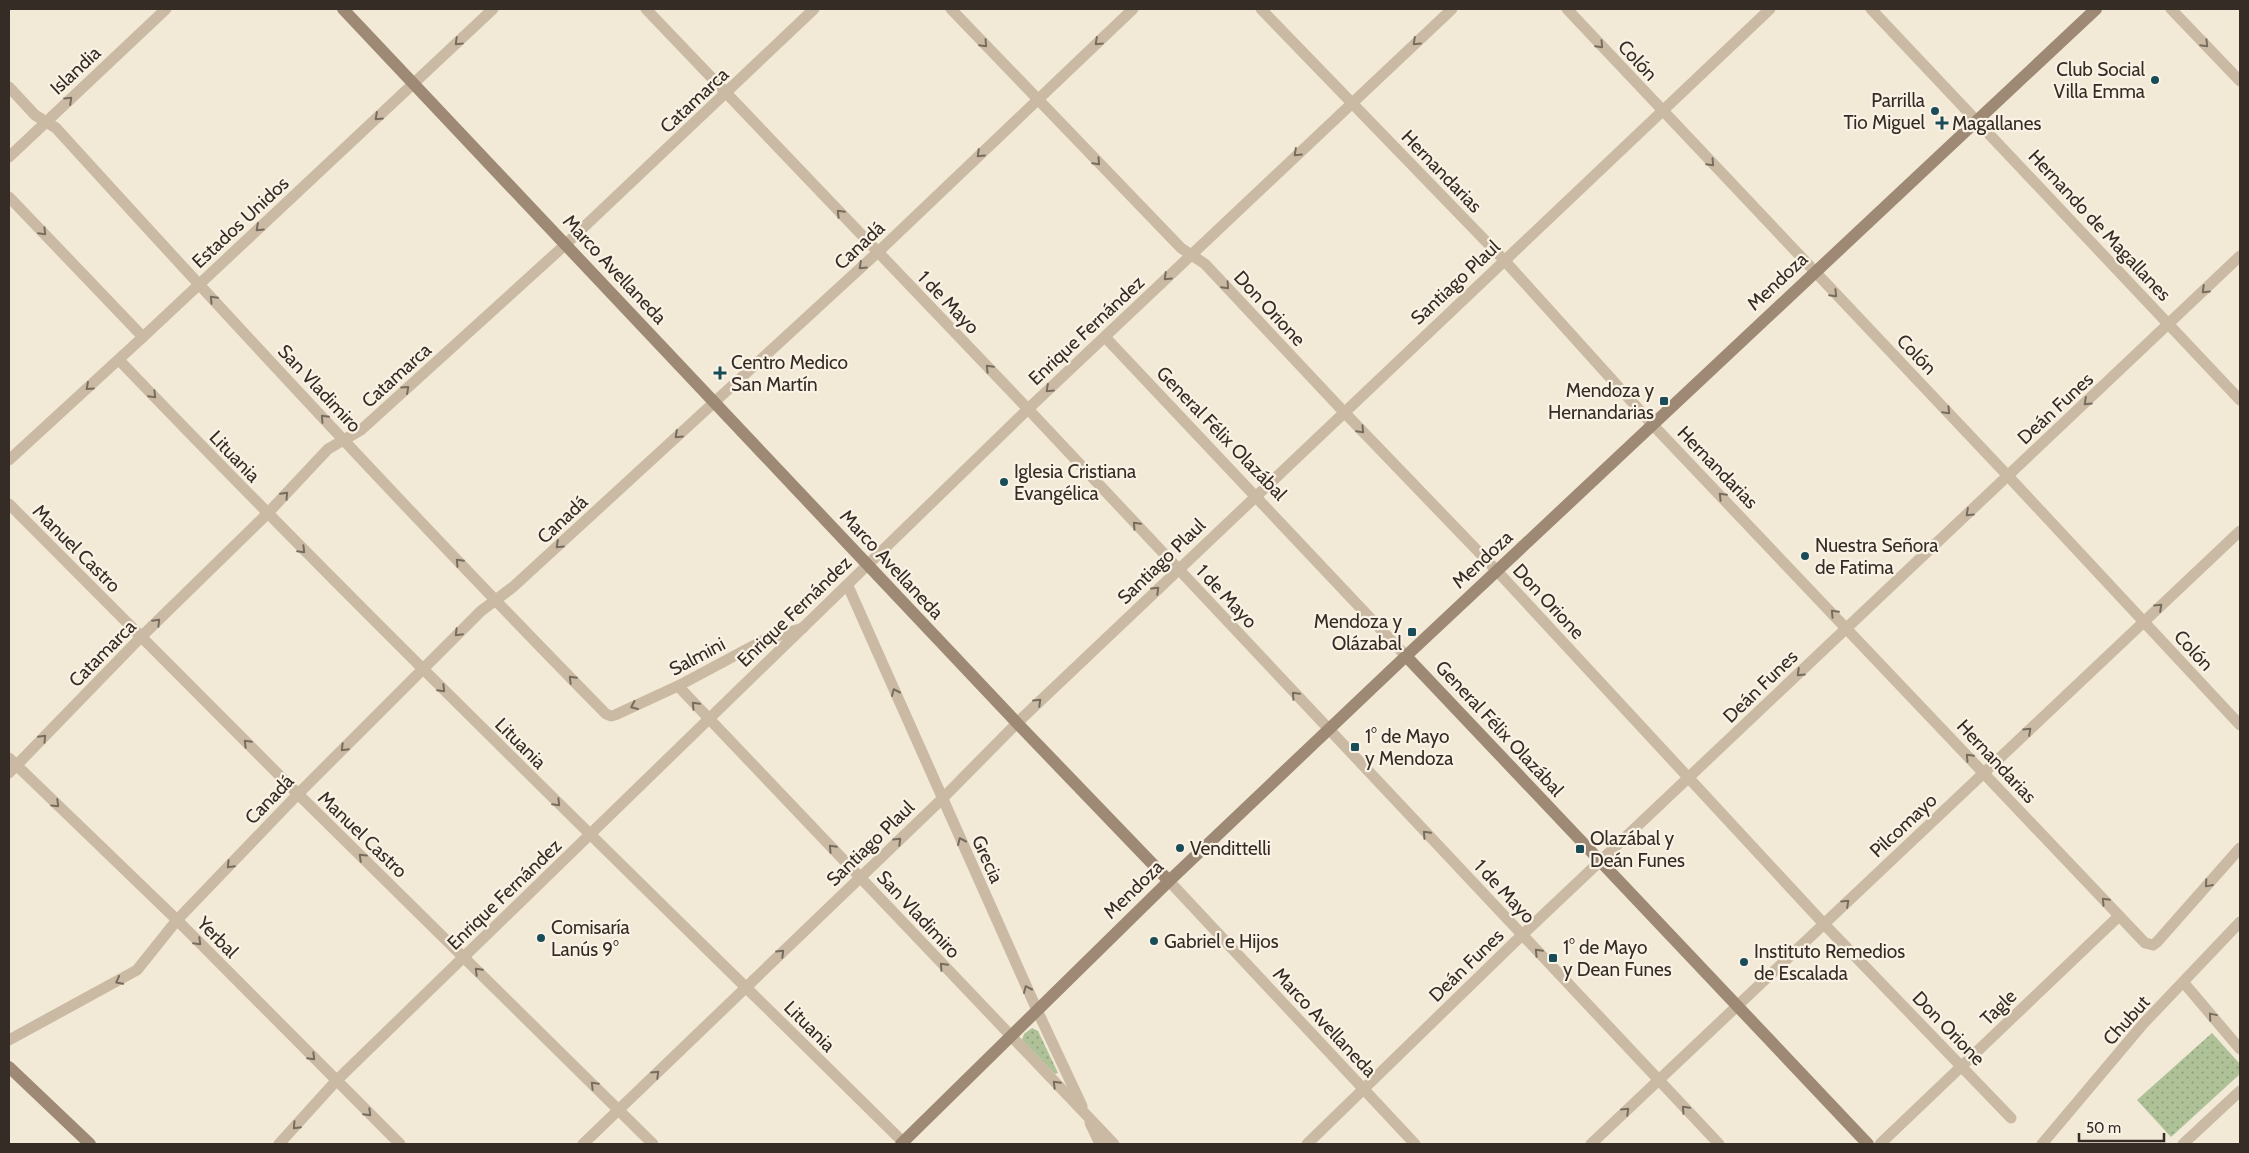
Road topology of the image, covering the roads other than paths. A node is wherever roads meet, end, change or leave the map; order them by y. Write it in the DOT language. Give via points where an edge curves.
graph roads {
  1 [pos="166,9"];
  2 [pos="343,9"];
  3 [pos="494,9"];
  4 [pos="646,9"];
  5 [pos="814,9"];
  6 [pos="951,9"];
  7 [pos="1133,9"];
  8 [pos="1262,9"];
  9 [pos="1452,9"];
  10 [pos="1567,9"];
  11 [pos="1770,9"];
  12 [pos="1871,9"];
  13 [pos="2096,9"];
  14 [pos="2171,9"];
  15 [pos="2240,81"];
  16 [pos="414,84"];
  17 [pos="9,87"];
  18 [pos="727,94"];
  19 [pos="1036,100"];
  20 [pos="1352,102"];
  21 [pos="1661,111"];
  22 [pos="1977,120"];
  23 [pos="46,122"];
  24 [pos="9,157"];
  25 [pos="9,197"];
  26 [pos="566,244"];
  27 [pos="878,252"];
  28 [pos="1191,254"];
  29 [pos="2240,256"];
  30 [pos="1504,260"];
  31 [pos="1814,272"];
  32 [pos="199,284"];
  33 [pos="2169,324"];
  34 [pos="1105,336"];
  35 [pos="143,337"];
  36 [pos="119,360"];
  37 [pos="2240,400"];
  38 [pos="714,402"];
  39 [pos="1028,409"];
  40 [pos="1343,411"];
  41 [pos="1652,424"];
  42 [pos="345,440"];
  43 [pos="9,460"];
  44 [pos="2008,476"];
  45 [pos="1255,495"];
  46 [pos="9,504"];
  47 [pos="267,514"];
  48 [pos="2240,531"];
  49 [pos="867,565"];
  50 [pos="1178,570"];
  51 [pos="1498,572"];
  52 [pos="848,586"];
  53 [pos="494,600"];
  54 [pos="2144,622"];
  55 [pos="804,627"];
  56 [pos="1847,627"];
  57 [pos="141,638"];
  58 [pos="1406,656"];
  59 [pos="423,669"];
  60 [pos="678,686"];
  61 [pos="606,714"];
  62 [pos="708,719"];
  63 [pos="1017,723"];
  64 [pos="2240,725"];
  65 [pos="1328,730"];
  66 [pos="11,765"];
  67 [pos="1984,772"];
  68 [pos="1689,778"];
  69 [pos="298,794"];
  70 [pos="942,799"];
  71 [pos="590,836"];
  72 [pos="2240,848"];
  73 [pos="1600,860"];
  74 [pos="860,877"];
  75 [pos="1169,881"];
  76 [pos="2119,916"];
  77 [pos="177,920"];
  78 [pos="2240,922"];
  79 [pos="1824,924"];
  80 [pos="1522,935"];
  81 [pos="464,957"];
  82 [pos="2184,983"];
  83 [pos="746,987"];
  84 [pos="1737,1006"];
  85 [pos="1037,1010"];
  86 [pos="1009,1036"];
  87 [pos="9,1040"];
  88 [pos="2240,1049"];
  89 [pos="1961,1066"];
  90 [pos="9,1067"];
  91 [pos="1658,1080"];
  92 [pos="336,1082"];
  93 [pos="1363,1090"];
  94 [pos="2240,1091"];
  95 [pos="619,1110"];
  96 [pos="1086,1114"];
  97 [pos="2011,1118"];
  98 [pos="90,1144"];
  99 [pos="279,1144"];
  100 [pos="400,1144"];
  101 [pos="583,1144"];
  102 [pos="653,1144"];
  103 [pos="903,1144"];
  104 [pos="1100,1144"];
  105 [pos="1114,1144"];
  106 [pos="1308,1144"];
  107 [pos="1415,1144"];
  108 [pos="1591,1144"];
  109 [pos="1719,1144"];
  110 [pos="1868,1144"];
  111 [pos="1880,1144"];
  112 [pos="2042,1144"];
  113 [pos="2183,1144"];
  23 -- 1 [label="street, Islandia, one-way"];
  2 -- 16 [label="street, Marco Avellaneda"];
  3 -- 16 [label="street, Estados Unidos, one-way"];
  4 -- 18 [label="street, 1 de Mayo"];
  5 -- 18 [label="street, Catamarca"];
  6 -- 19 [label="street, Don Orione, one-way"];
  7 -- 19 [label="street, Canadá, one-way"];
  8 -- 20 [label="street, Hernandarias"];
  9 -- 20 [label="street, Enrique Fernández, one-way"];
  10 -- 21 [label="street, Colón, one-way"];
  11 -- 21 [label="street, Santiago Plaul"];
  12 -- 22 [label="street, Hernando de Magallanes"];
  13 -- 22 [label="street, Mendoza"];
  14 -- 15 [label="street, one-way"];
  16 -- 26 [label="street, Marco Avellaneda"];
  16 -- 32 [label="street, Estados Unidos, one-way"];
  17 -- 23 [label="street, San Vladimiro"];
  18 -- 26 [label="street, Catamarca"];
  27 -- 18 [label="street, 1 de Mayo, one-way"];
  19 -- 27 [label="street, Canadá, one-way"];
  19 -- 28 [label="street, Don Orione, one-way" via="1181,248"];
  20 -- 28 [label="street, Enrique Fernández, one-way"];
  20 -- 30 [label="street, Hernandarias"];
  21 -- 30 [label="street, Santiago Plaul"];
  21 -- 31 [label="street, Colón, one-way"];
  22 -- 31 [label="street, Mendoza"];
  22 -- 33 [label="street, Hernando de Magallanes"];
  23 -- 24 [label="street, Islandia"];
  23 -- 32 [label="street, San Vladimiro" via="56,128"];
  25 -- 35 [label="street, one-way"];
  26 -- 38 [label="street, Marco Avellaneda"];
  42 -- 26 [label="street, Catamarca, one-way" via="361,430"];
  27 -- 38 [label="street, Canadá, one-way"];
  39 -- 27 [label="street, 1 de Mayo, one-way"];
  28 -- 34 [label="street, Enrique Fernández, one-way"];
  28 -- 40 [label="street, Don Orione, one-way" via="1205,264"];
  29 -- 33 [label="street, Deán Funes, one-way"];
  30 -- 40 [label="street, Santiago Plaul"];
  30 -- 41 [label="street, Hernandarias"];
  31 -- 41 [label="street, Mendoza"];
  31 -- 44 [label="street, Colón, one-way"];
  32 -- 35 [label="street, Estados Unidos"];
  42 -- 32 [label="street, San Vladimiro, one-way"];
  33 -- 37 [label="street, Hernando de Magallanes"];
  33 -- 44 [label="street, Deán Funes, one-way"];
  34 -- 39 [label="street, Enrique Fernández, one-way"];
  34 -- 45 [label="street, General Félix Olazábal"];
  35 -- 36 [label="street, Estados Unidos"];
  36 -- 43 [label="street, Estados Unidos, one-way"];
  36 -- 47 [label="street, Lituania, one-way"];
  38 -- 49 [label="street, Marco Avellaneda"];
  38 -- 53 [label="street, Canadá, one-way" via="513,587"];
  39 -- 49 [label="street, Enrique Fernández"];
  50 -- 39 [label="street, 1 de Mayo, one-way"];
  40 -- 45 [label="street, Santiago Plaul"];
  40 -- 51 [label="street, Don Orione, one-way"];
  41 -- 51 [label="street, Mendoza"];
  56 -- 41 [label="street, Hernandarias, one-way"];
  47 -- 42 [label="street, Catamarca, one-way" via="328,449"];
  53 -- 42 [label="street, San Vladimiro, one-way"];
  44 -- 54 [label="street, Colón"];
  44 -- 56 [label="street, Deán Funes, one-way"];
  45 -- 50 [label="street, Santiago Plaul"];
  45 -- 58 [label="street, General Félix Olazábal"];
  46 -- 57 [label="street, Manuel Castro"];
  57 -- 47 [label="street, Catamarca, one-way"];
  47 -- 59 [label="street, Lituania, one-way"];
  54 -- 48 [label="street, Pilcomayo, one-way"];
  49 -- 52 [label="street, Enrique Fernández"];
  49 -- 63 [label="street, Marco Avellaneda"];
  63 -- 50 [label="street, Santiago Plaul, one-way"];
  65 -- 50 [label="street, 1 de Mayo, one-way"];
  51 -- 58 [label="street, Mendoza"];
  51 -- 68 [label="street, Don Orione"];
  52 -- 55 [label="street, Enrique Fernández"];
  70 -- 52 [label="street, Grecia, one-way"];
  53 -- 59 [label="street, Canadá, one-way"];
  61 -- 53 [label="street, San Vladimiro, one-way"];
  54 -- 64 [label="street, Colón"];
  67 -- 54 [label="street, Pilcomayo, one-way"];
  55 -- 60 [label="street, Salmini" via="764,640"];
  55 -- 62 [label="street, Enrique Fernández"];
  67 -- 56 [label="street, Hernandarias, one-way"];
  56 -- 68 [label="street, Deán Funes, one-way"];
  66 -- 57 [label="street, Catamarca, one-way"];
  69 -- 57 [label="street, Manuel Castro, one-way"];
  58 -- 65 [label="street, Mendoza"];
  58 -- 73 [label="street, General Félix Olazábal"];
  59 -- 69 [label="street, Canadá, one-way"];
  59 -- 71 [label="street, Lituania, one-way"];
  60 -- 61 [label="street, Salmini, one-way" via="615,715"];
  62 -- 60 [label="street, San Vladimiro, one-way"];
  62 -- 71 [label="street, Enrique Fernández"];
  74 -- 62 [label="street, San Vladimiro, one-way"];
  63 -- 70 [label="street, Santiago Plaul"];
  63 -- 75 [label="street, Marco Avellaneda"];
  65 -- 75 [label="street, Mendoza"];
  80 -- 65 [label="street, 1 de Mayo, one-way"];
  66 -- 77 [label="street, Yerbal, one-way"];
  76 -- 67 [label="street, Hernandarias, one-way"];
  79 -- 67 [label="street, Pilcomayo, one-way"];
  68 -- 73 [label="street, Deán Funes"];
  68 -- 79 [label="street, Don Orione"];
  69 -- 77 [label="street, Canadá, one-way"];
  81 -- 69 [label="street, Manuel Castro, one-way"];
  74 -- 70 [label="street, Santiago Plaul, one-way"];
  85 -- 70 [label="street, Grecia, one-way"];
  71 -- 81 [label="street, Enrique Fernández"];
  71 -- 83 [label="street, Lituania"];
  72 -- 76 [label="street, Hernandarias, one-way" via="2157,942 2145,943"];
  73 -- 80 [label="street, Deán Funes"];
  73 -- 84 [label="street, General Félix Olazábal"];
  83 -- 74 [label="street, Santiago Plaul, one-way"];
  86 -- 74 [label="street, San Vladimiro, one-way"];
  75 -- 85 [label="street, Mendoza"];
  75 -- 93 [label="street, Marco Avellaneda"];
  76 -- 89 [label="street, Tagle"];
  77 -- 87 [label="street, Canadá, one-way" via="144,963 128,976"];
  77 -- 92 [label="street, Yerbal, one-way"];
  78 -- 82 [label="street, Chubut"];
  79 -- 84 [label="street, Pilcomayo"];
  79 -- 89 [label="street, Don Orione"];
  91 -- 80 [label="street, 1 de Mayo, one-way"];
  80 -- 93 [label="street, Deán Funes"];
  81 -- 92 [label="street, Enrique Fernández"];
  95 -- 81 [label="street, Manuel Castro, one-way"];
  88 -- 82 [label="street, one-way"];
  82 -- 112 [label="street, Chubut" via="2143,1024"];
  95 -- 83 [label="street, Santiago Plaul, one-way"];
  83 -- 103 [label="street, Lituania"];
  84 -- 91 [label="street, Pilcomayo"];
  84 -- 110 [label="street, General Félix Olazábal"];
  85 -- 86 [label="street, Mendoza"];
  85 -- 96 [label="street, Grecia"];
  96 -- 86 [label="street, San Vladimiro, one-way"];
  86 -- 103 [label="street, Mendoza"];
  89 -- 97 [label="street, Don Orione"];
  89 -- 111 [label="street, Tagle"];
  90 -- 98 [label="street"];
  108 -- 91 [label="street, Pilcomayo, one-way"];
  109 -- 91 [label="street, 1 de Mayo, one-way"];
  92 -- 99 [label="street, Enrique Fernández, one-way"];
  92 -- 100 [label="street, Yerbal, one-way"];
  93 -- 106 [label="street, Deán Funes"];
  93 -- 107 [label="street, Marco Avellaneda"];
  94 -- 113 [label="street"];
  95 -- 101 [label="street, Santiago Plaul"];
  95 -- 102 [label="street, Manuel Castro"];
  96 -- 104 [label="street, Grecia"];
  96 -- 105 [label="street, San Vladimiro"];
}
